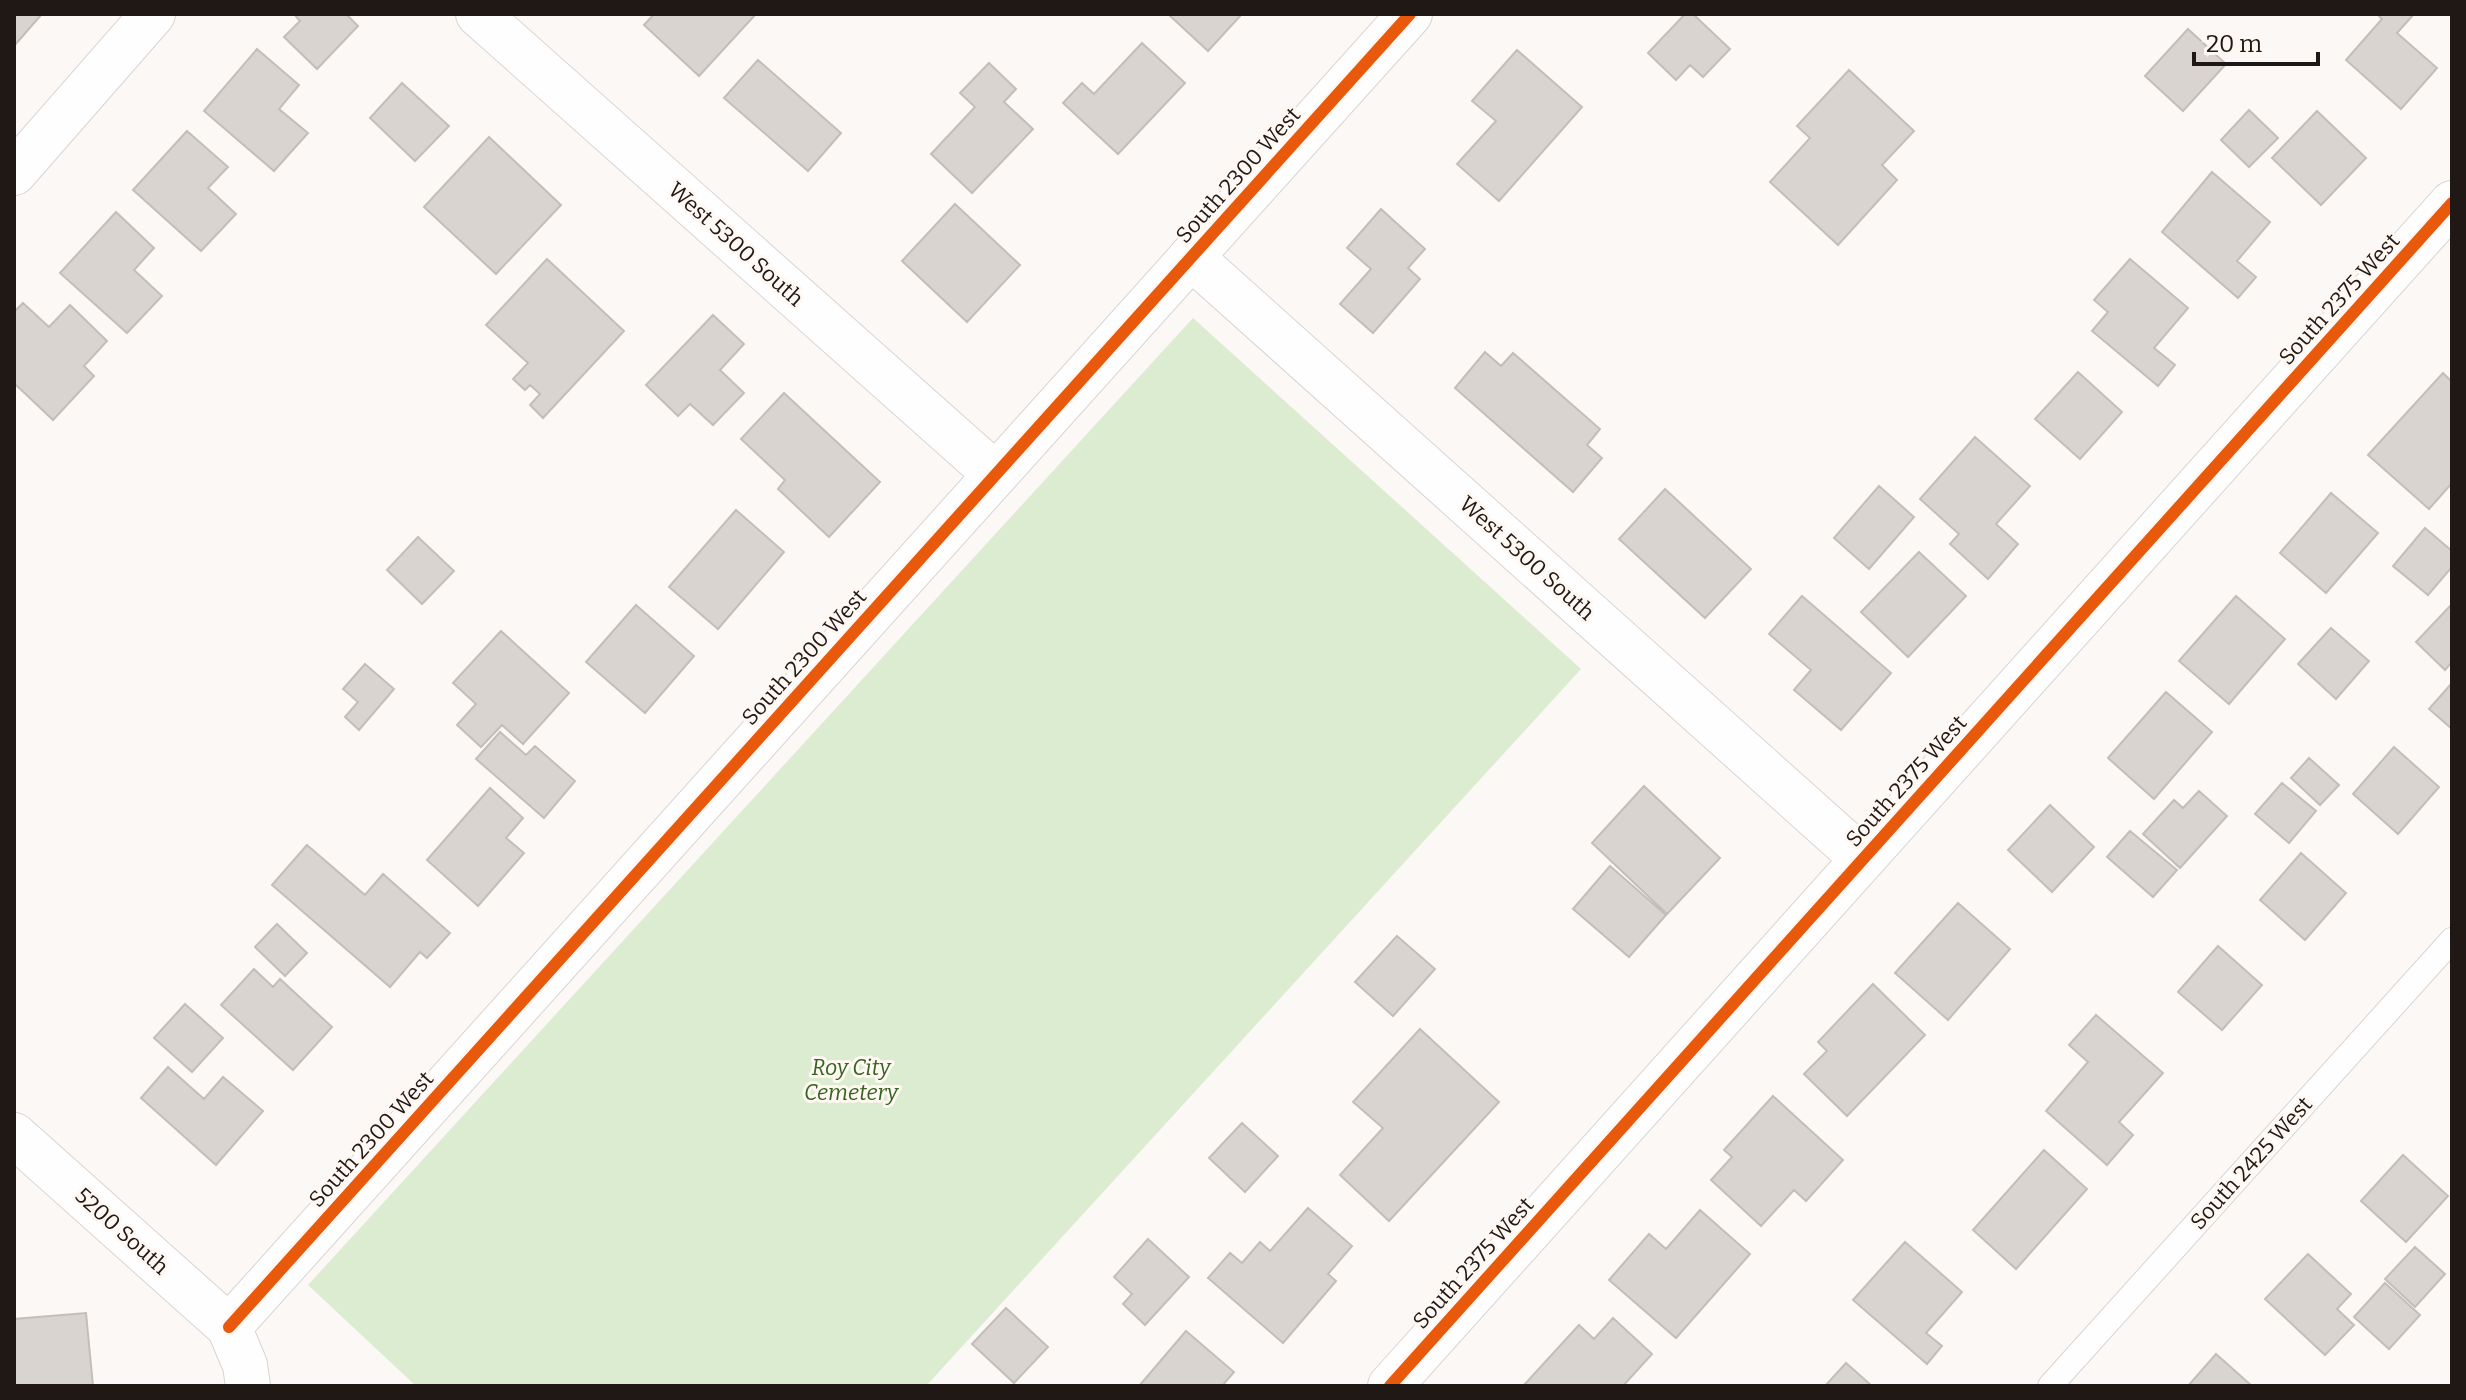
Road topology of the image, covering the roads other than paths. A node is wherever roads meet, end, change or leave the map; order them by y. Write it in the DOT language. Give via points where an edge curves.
graph roads {
  1 [pos="153,14"];
  2 [pos="478,14"];
  3 [pos="1410,14"];
  4 [pos="14,173"];
  5 [pos="2452,203"];
  6 [pos="1191,257"];
  7 [pos="995,474"];
  8 [pos="1863,859"];
  9 [pos="2452,940"];
  10 [pos="14,1135"];
  11 [pos="229,1327"];
  12 [pos="248,1386"];
  13 [pos="1390,1386"];
  14 [pos="2050,1386"];
  1 -- 4 [label="street"];
  2 -- 7 [label="street, West 5300 South"];
  3 -- 6 [label="street, South 2300 West"];
  5 -- 8 [label="street, South 2375 West"];
  6 -- 7 [label="street, South 2300 West"];
  6 -- 8 [label="street, West 5300 South"];
  7 -- 11 [label="street, South 2300 West"];
  8 -- 13 [label="street, South 2375 West"];
  9 -- 14 [label="lane, South 2425 West"];
  10 -- 11 [label="street, 5200 South"];
  11 -- 12 [label="street"];
}
